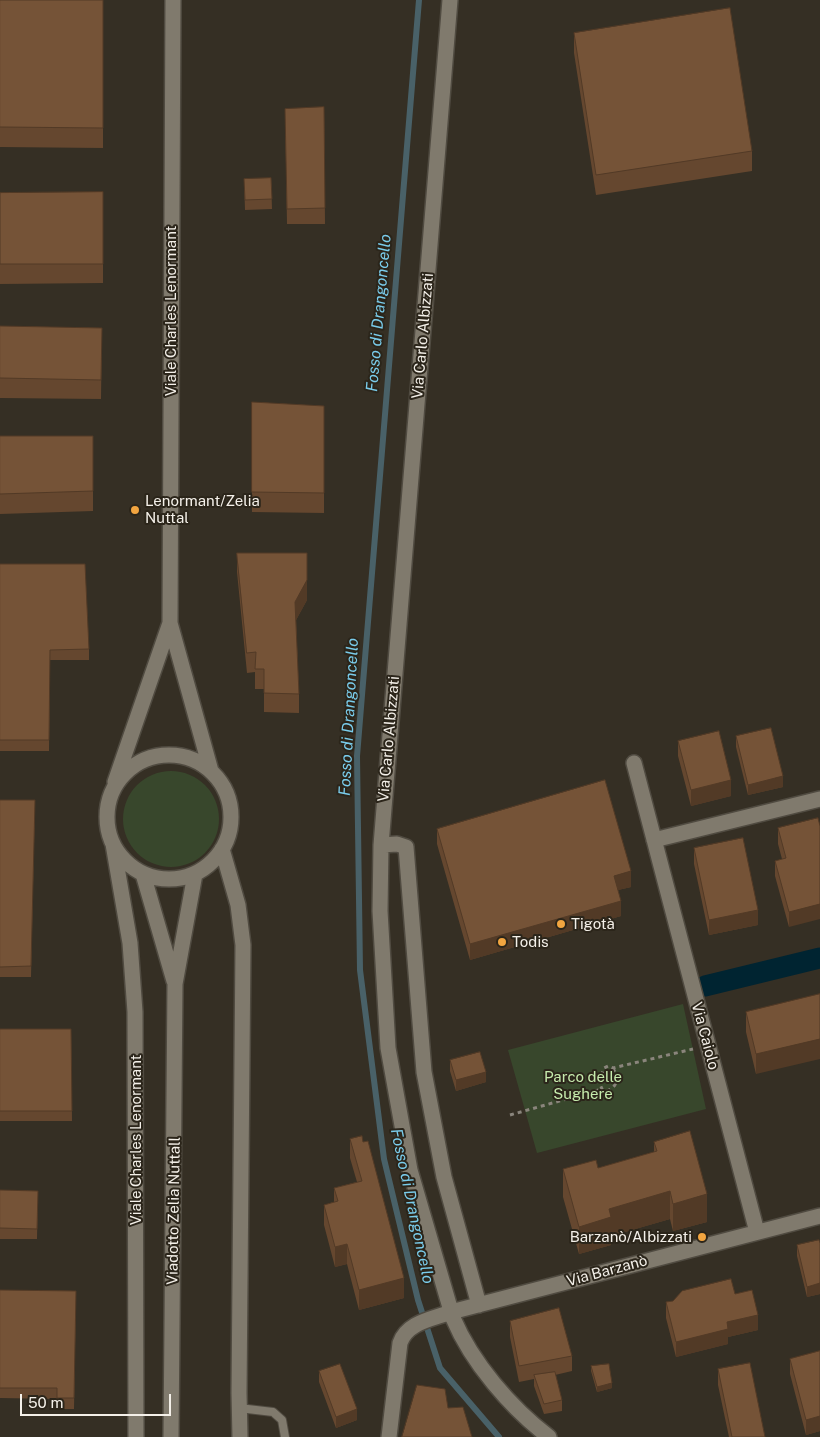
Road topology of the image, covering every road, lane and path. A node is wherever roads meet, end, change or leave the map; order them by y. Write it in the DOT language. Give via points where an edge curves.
graph roads {
  1 [pos="172,0"];
  2 [pos="450,0"];
  3 [pos="170,623"];
  4 [pos="634,763"];
  5 [pos="211,771"];
  6 [pos="112,791"];
  7 [pos="820,799"];
  8 [pos="654,840"];
  9 [pos="113,844"];
  10 [pos="381,845"];
  11 [pos="222,849"];
  12 [pos="143,874"];
  13 [pos="195,874"];
  14 [pos="175,984"];
  15 [pos="708,1046"];
  16 [pos="613,1068"];
  17 [pos="602,1090"];
  18 [pos="510,1115"];
  19 [pos="820,1216"];
  20 [pos="757,1232"];
  21 [pos="479,1304"];
  22 [pos="446,1314"];
  23 [pos="239,1408"];
  24 [pos="136,1437"];
  25 [pos="171,1437"];
  26 [pos="240,1437"];
  27 [pos="285,1437"];
  28 [pos="389,1437"];
  29 [pos="549,1437"];
  1 -- 3 [label="street, Viale Charles Lenormant"];
  2 -- 10 [label="street, Via Carlo Albizzati"];
  3 -- 5 [label="street, Viale Charles Lenormant"];
  3 -- 6 [label="street, Viale Charles Lenormant"];
  4 -- 8 [label="street, Via Caiolo"];
  5 -- 6 [label="street" via="195,760 176,755 156,756 138,763 123,775"];
  5 -- 11 [label="street" via="224,788 230,808 230,829"];
  6 -- 9 [label="street" via="107,818"];
  7 -- 8 [label="street"];
  8 -- 15 [label="street, Via Caiolo"];
  9 -- 12 [label="street" via="126,862"];
  9 -- 24 [label="street, Viale Charles Lenormant" via="130,943 135,1012"];
  10 -- 21 [label="street" via="397,844 406,848 424,1072 444,1177"];
  10 -- 22 [label="street, Via Carlo Albizzati" via="380,911 388,1048 410,1170"];
  11 -- 13 [label="street" via="210,864"];
  11 -- 23 [label="street" via="240,913 243,945"];
  12 -- 13 [label="street" via="160,879 178,879"];
  12 -- 14 [label="street, Viadotto Zelia Nuttall"];
  13 -- 14 [label="street, Viadotto Zelia Nuttall"];
  14 -- 25 [label="street, Viadotto Zelia Nuttall"];
  15 -- 16 [label="path"];
  15 -- 20 [label="street, Via Caiolo"];
  16 -- 17 [label="path" via="604,1068 599,1082"];
  16 -- 17 [label="path" via="616,1082 612,1089"];
  17 -- 18 [label="path"];
  19 -- 20 [label="street, Via Barzanò"];
  20 -- 21 [label="street, Via Barzanò"];
  21 -- 22 [label="street, Via Barzanò"];
  22 -- 28 [label="street, Via Barzanò" via="417,1324 405,1332 400,1343"];
  22 -- 29 [label="street, Via Carlo Albizzati" via="497,1386 518,1411"];
  23 -- 26 [label="street"];
  23 -- 27 [label="lane" via="273,1412 282,1420"];
}
